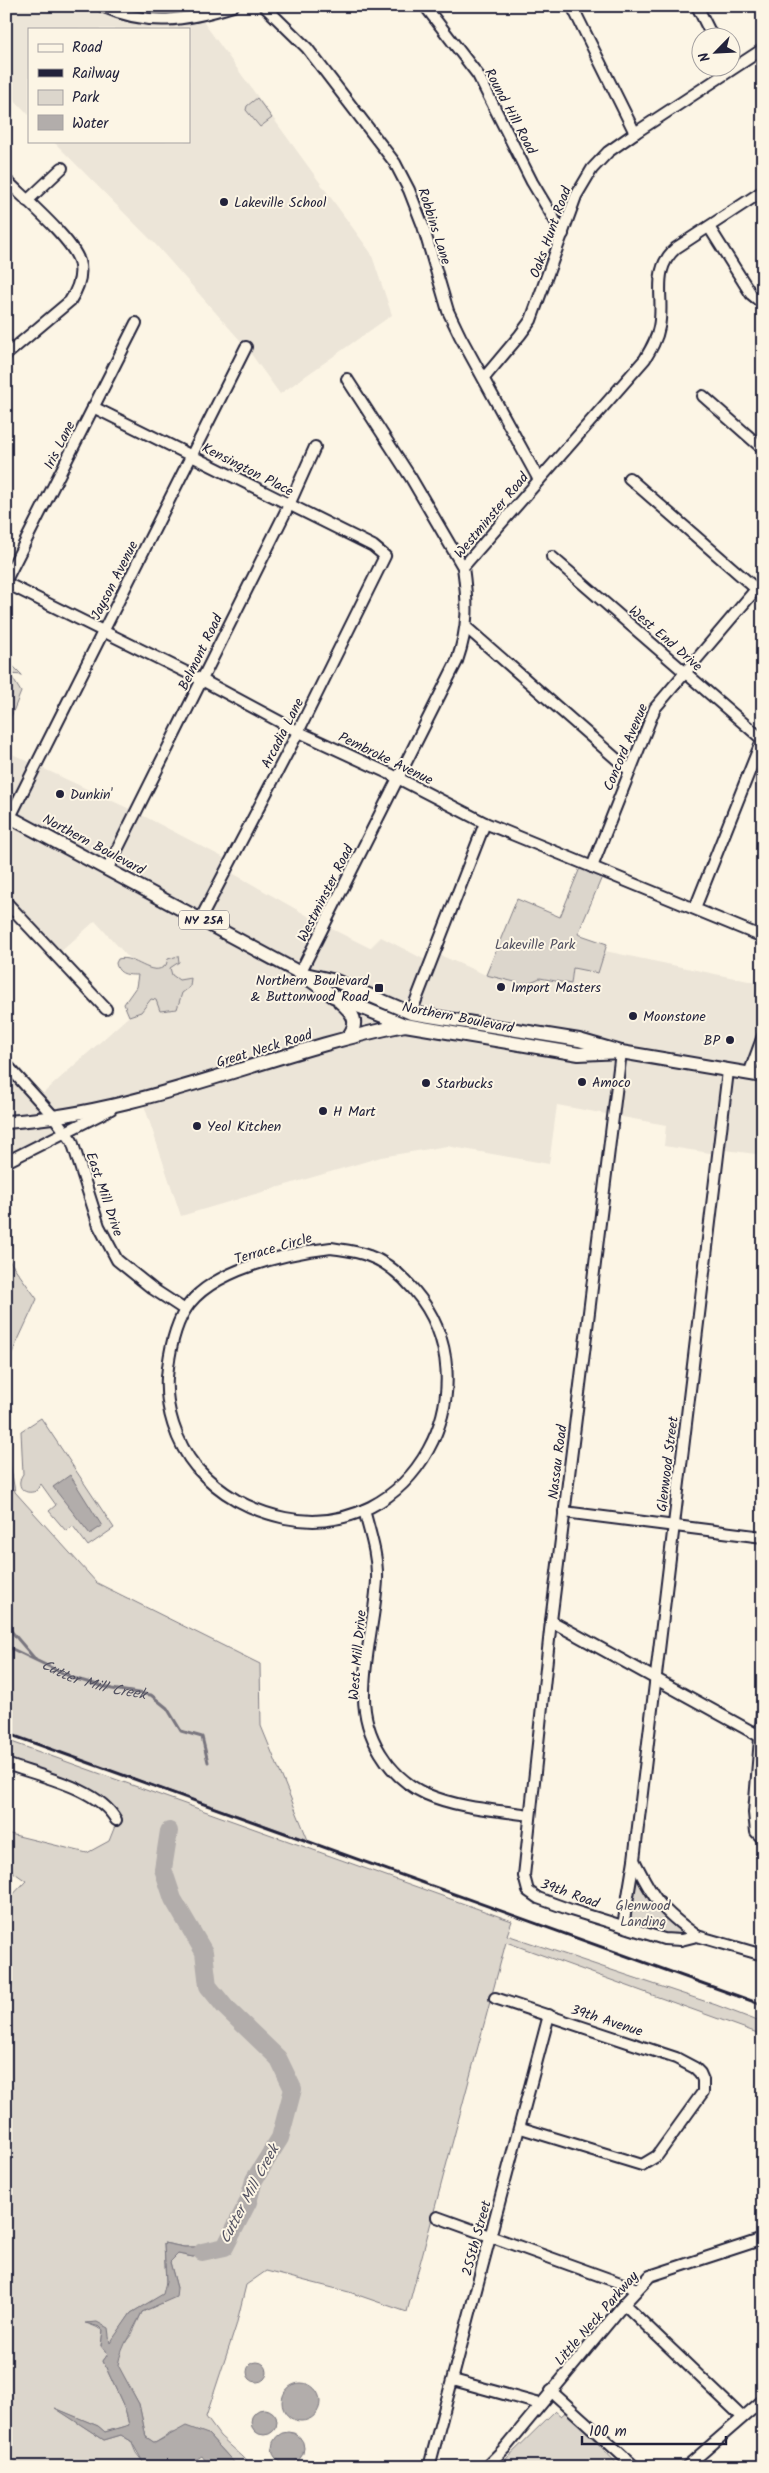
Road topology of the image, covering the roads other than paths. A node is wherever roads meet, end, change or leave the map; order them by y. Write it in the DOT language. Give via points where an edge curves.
graph roads {
  1 [pos="102,6"];
  2 [pos="233,6"];
  3 [pos="264,6"];
  4 [pos="425,6"];
  5 [pos="572,6"];
  6 [pos="697,6"];
  7 [pos="708,28"];
  8 [pos="763,49"];
  9 [pos="742,61"];
  10 [pos="716,78"];
  11 [pos="635,133"];
  12 [pos="62,168"];
  13 [pos="6,180"];
  14 [pos="763,191"];
  15 [pos="27,201"];
  16 [pos="708,227"];
  17 [pos="562,234"];
  18 [pos="763,304"];
  19 [pos="136,323"];
  20 [pos="246,347"];
  21 [pos="6,355"];
  22 [pos="484,378"];
  23 [pos="347,379"];
  24 [pos="703,396"];
  25 [pos="93,407"];
  26 [pos="315,447"];
  27 [pos="763,449"];
  28 [pos="191,456"];
  29 [pos="629,478"];
  30 [pos="539,480"];
  31 [pos="289,505"];
  32 [pos="552,557"];
  33 [pos="383,559"];
  34 [pos="463,567"];
  35 [pos="6,582"];
  36 [pos="761,588"];
  37 [pos="467,628"];
  38 [pos="103,632"];
  39 [pos="684,672"];
  40 [pos="202,680"];
  41 [pos="298,732"];
  42 [pos="762,740"];
  43 [pos="629,770"];
  44 [pos="398,778"];
  45 [pos="8,819"];
  46 [pos="485,823"];
  47 [pos="592,867"];
  48 [pos="108,868"];
  49 [pos="6,902"];
  50 [pos="695,908"];
  51 [pos="201,918"];
  52 [pos="763,937"];
  53 [pos="300,973"];
  54 [pos="333,996"];
  55 [pos="106,1009"];
  56 [pos="411,1012"];
  57 [pos="405,1025"];
  58 [pos="763,1036"];
  59 [pos="348,1037"];
  60 [pos="622,1052"];
  61 [pos="6,1064"];
  62 [pos="728,1071"];
  63 [pos="749,1074"];
  64 [pos="763,1076"];
  65 [pos="119,1105"];
  66 [pos="54,1117"];
  67 [pos="6,1122"];
  68 [pos="66,1131"];
  69 [pos="6,1162"];
  70 [pos="185,1310"];
  71 [pos="364,1510"];
  72 [pos="564,1512"];
  73 [pos="673,1526"];
  74 [pos="763,1538"];
  75 [pos="551,1621"];
  76 [pos="655,1678"];
  77 [pos="763,1701"];
  78 [pos="761,1736"];
  79 [pos="6,1764"];
  80 [pos="530,1815"];
  81 [pos="116,1820"];
  82 [pos="760,1836"];
  83 [pos="634,1860"];
  84 [pos="524,1876"];
  85 [pos="623,1926"];
  86 [pos="697,1936"];
  87 [pos="763,1955"];
  88 [pos="495,1998"];
  89 [pos="549,2015"];
  90 [pos="521,2128"];
  91 [pos="437,2218"];
  92 [pos="491,2236"];
  93 [pos="763,2240"];
  94 [pos="637,2289"];
  95 [pos="624,2304"];
  96 [pos="453,2380"];
  97 [pos="551,2390"];
  98 [pos="763,2400"];
  99 [pos="540,2404"];
  100 [pos="742,2417"];
  101 [pos="429,2467"];
  102 [pos="486,2467"];
  103 [pos="635,2467"];
  104 [pos="686,2467"];
  1 -- 2 [label="street" via="131,17 165,21"];
  3 -- 22 [label="street, Robbins Lane" via="307,48 395,163 423,226 448,310"];
  4 -- 17 [label="street, Round Hill Road" via="478,75"];
  5 -- 11 [label="street"];
  6 -- 7 [label="street"];
  8 -- 9 [label="street, Oaks Hunt Road"];
  10 -- 11 [label="street, Oaks Hunt Road"];
  11 -- 17 [label="street, Oaks Hunt Road" via="608,152 592,169 578,192"];
  12 -- 15 [label="street"];
  13 -- 15 [label="street"];
  14 -- 16 [label="street, Westminster Road"];
  15 -- 21 [label="street" via="74,250 79,261 80,280 70,301"];
  16 -- 18 [label="street" via="751,294"];
  16 -- 30 [label="street, Westminster Road" via="676,248 662,267 659,326 645,359"];
  17 -- 22 [label="street, Oaks Hunt Road" via="531,320"];
  19 -- 25 [label="street, Iris Lane"];
  20 -- 28 [label="street, Jayson Avenue"];
  22 -- 30 [label="street, Robbins Lane"];
  23 -- 34 [label="street"];
  24 -- 27 [label="street"];
  25 -- 28 [label="street, Kensington Place"];
  25 -- 35 [label="street, Iris Lane"];
  26 -- 31 [label="street, Belmont Road"];
  28 -- 31 [label="street, Kensington Place"];
  28 -- 38 [label="street, Jayson Avenue"];
  29 -- 36 [label="street"];
  30 -- 34 [label="street, Westminster Road"];
  31 -- 33 [label="street, Kensington Place" via="373,546 386,556"];
  31 -- 40 [label="street, Belmont Road"];
  32 -- 39 [label="street, West End Drive"];
  33 -- 41 [label="street, Arcadia Lane"];
  34 -- 37 [label="street, Westminster Road" via="468,598"];
  35 -- 38 [label="street, Pembroke Avenue"];
  36 -- 39 [label="street, Concord Avenue"];
  37 -- 43 [label="street"];
  37 -- 44 [label="street, Westminster Road" via="457,661"];
  38 -- 40 [label="street, Pembroke Avenue"];
  38 -- 45 [label="street, Jayson Avenue"];
  39 -- 42 [label="street, West End Drive"];
  39 -- 43 [label="street, Concord Avenue" via="655,708"];
  40 -- 41 [label="street, Pembroke Avenue"];
  40 -- 48 [label="street, Belmont Road"];
  41 -- 44 [label="street, Pembroke Avenue"];
  41 -- 51 [label="street, Arcadia Lane"];
  42 -- 50 [label="street"];
  43 -- 47 [label="street, Concord Avenue"];
  44 -- 46 [label="street, Pembroke Avenue"];
  44 -- 53 [label="street, Westminster Road"];
  45 -- 48 [label="main road, Northern Boulevard / NY 25A"];
  46 -- 47 [label="street, Pembroke Avenue"];
  46 -- 56 [label="street"];
  47 -- 50 [label="street, Pembroke Avenue"];
  48 -- 51 [label="main road, Northern Boulevard / NY 25A"];
  49 -- 55 [label="street"];
  50 -- 52 [label="street, Pembroke Avenue"];
  51 -- 53 [label="main road, Northern Boulevard / NY 25A"];
  53 -- 54 [label="main road, Northern Boulevard / NY 25A"];
  53 -- 56 [label="main road, Northern Boulevard / NY 25A" via="336,981"];
  54 -- 57 [label="main road, Northern Boulevard / NY 25A"];
  54 -- 59 [label="main road" via="347,1007 355,1019 355,1028"];
  56 -- 57 [label="main road"];
  56 -- 60 [label="main road, Northern Boulevard / NY 25A" via="579,1040"];
  57 -- 59 [label="main road, Great Neck Road"];
  57 -- 60 [label="main road, Northern Boulevard / NY 25A" via="579,1054"];
  58 -- 63 [label="street"];
  59 -- 65 [label="main road, Great Neck Road"];
  60 -- 62 [label="main road, Northern Boulevard / NY 25A"];
  60 -- 72 [label="street, Nassau Road"];
  61 -- 66 [label="street, East Mill Drive"];
  62 -- 63 [label="main road, Northern Boulevard / NY 25A"];
  62 -- 73 [label="street, Glenwood Street"];
  63 -- 64 [label="main road, Northern Boulevard / NY 25A"];
  65 -- 66 [label="main road, Great Neck Road"];
  65 -- 68 [label="street, Great Neck Road"];
  66 -- 67 [label="main road, Great Neck Road"];
  66 -- 68 [label="street, East Mill Drive"];
  68 -- 69 [label="street, Great Neck Road"];
  68 -- 70 [label="street, East Mill Drive" via="99,1226 117,1260"];
  70 -- 71 [label="street, Terrace Circle" via="174,1334 168,1359 168,1397 173,1424 181,1442 209,1481 253,1509 297,1520 332,1520"];
  70 -- 71 [label="street, Terrace Circle" via="210,1285 234,1273 313,1250 330,1248 371,1256 405,1280 421,1299 440,1335 447,1374 444,1414 432,1445 418,1467 400,1487"];
  71 -- 80 [label="street, West Mill Drive" via="374,1547 377,1578 364,1694 367,1723 377,1748 394,1771 426,1794 446,1801"];
  72 -- 73 [label="street"];
  72 -- 75 [label="street, Nassau Road"];
  73 -- 74 [label="street"];
  73 -- 76 [label="street, Glenwood Street"];
  75 -- 76 [label="street"];
  75 -- 80 [label="street, Nassau Road"];
  76 -- 78 [label="street"];
  76 -- 83 [label="street, Glenwood Street"];
  77 -- 78 [label="street"];
  78 -- 82 [label="street" via="754,1813"];
  79 -- 81 [label="street" via="88,1795 103,1803"];
  80 -- 84 [label="street, Nassau Road"];
  83 -- 85 [label="street, Glenwood Street"];
  83 -- 86 [label="street" via="658,1903 669,1916"];
  84 -- 85 [label="street, 39th Road" via="528,1891 538,1898"];
  85 -- 86 [label="street, 39th Road" via="664,1939 681,1940"];
  86 -- 87 [label="street, 39th Road"];
  88 -- 89 [label="street, 39th Avenue"];
  89 -- 90 [label="street, 255th Street"];
  89 -- 90 [label="street, 39th Avenue" via="676,2058 695,2068 703,2080 703,2092 657,2156 648,2163 637,2165"];
  90 -- 92 [label="street, 255th Street"];
  91 -- 92 [label="street"];
  92 -- 94 [label="street"];
  92 -- 96 [label="street, 255th Street"];
  93 -- 94 [label="street, Little Neck Parkway" via="657,2272"];
  94 -- 95 [label="street, Little Neck Parkway"];
  95 -- 97 [label="street, Little Neck Parkway"];
  95 -- 100 [label="street"];
  96 -- 99 [label="street"];
  96 -- 101 [label="street, 255th Street"];
  97 -- 99 [label="street, Little Neck Parkway"];
  97 -- 103 [label="street"];
  98 -- 100 [label="street"];
  99 -- 102 [label="street, Little Neck Parkway"];
  100 -- 104 [label="street"];
}
